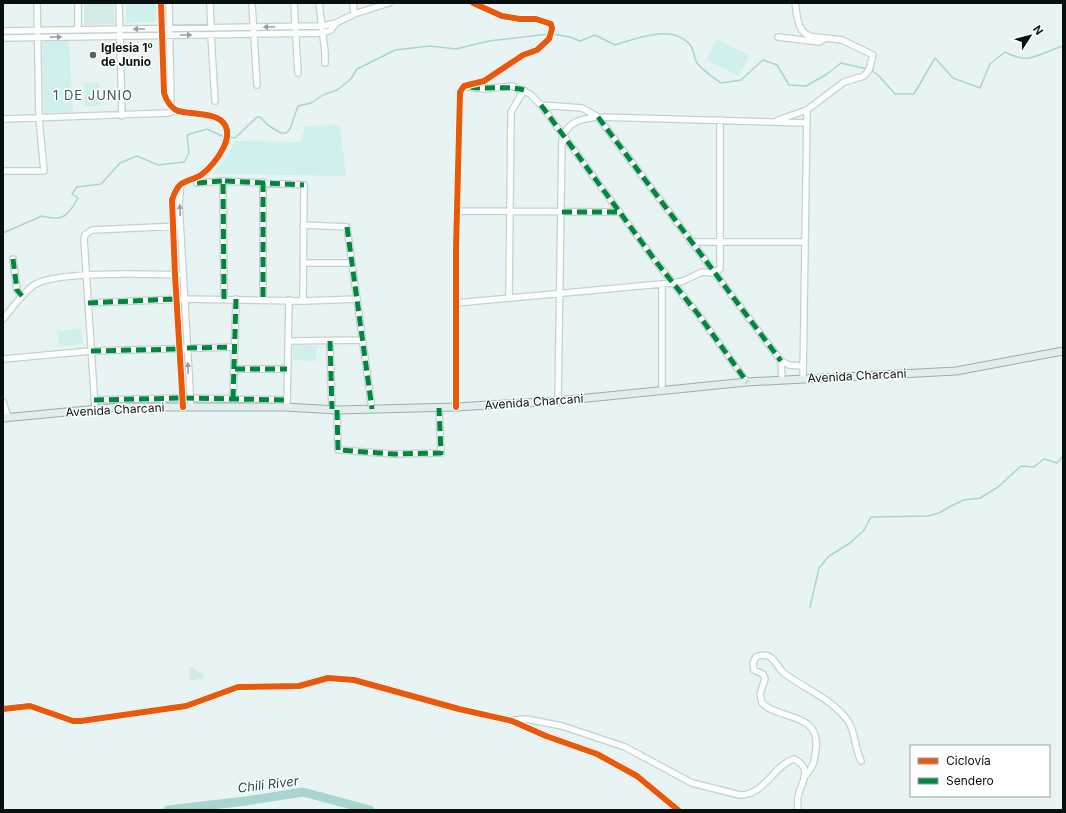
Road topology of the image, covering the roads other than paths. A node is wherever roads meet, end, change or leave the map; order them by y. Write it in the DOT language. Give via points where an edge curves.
graph roads {
  1 [pos="37,3"];
  2 [pos="78,3"];
  3 [pos="119,3"];
  4 [pos="161,3"];
  5 [pos="169,3"];
  6 [pos="210,3"];
  7 [pos="252,3"];
  8 [pos="294,3"];
  9 [pos="319,3"];
  10 [pos="353,3"];
  11 [pos="389,3"];
  12 [pos="473,3"];
  13 [pos="795,3"];
  14 [pos="354,14"];
  15 [pos="336,23"];
  16 [pos="322,26"];
  17 [pos="211,27"];
  18 [pos="252,27"];
  19 [pos="294,27"];
  20 [pos="161,28"];
  21 [pos="168,28"];
  22 [pos="119,29"];
  23 [pos="78,30"];
  24 [pos="3,31"];
  25 [pos="38,31"];
  26 [pos="323,33"];
  27 [pos="294,34"];
  28 [pos="169,35"];
  29 [pos="211,35"];
  30 [pos="253,35"];
  31 [pos="119,36"];
  32 [pos="161,36"];
  33 [pos="778,37"];
  34 [pos="3,38"];
  35 [pos="37,38"];
  36 [pos="826,38"];
  37 [pos="325,63"];
  38 [pos="298,73"];
  39 [pos="257,85"];
  40 [pos="464,86"];
  41 [pos="524,90"];
  42 [pos="215,101"];
  43 [pos="540,105"];
  44 [pos="173,108"];
  45 [pos="807,110"];
  46 [pos="122,116"];
  47 [pos="598,117"];
  48 [pos="39,118"];
  49 [pos="3,119"];
  50 [pos="720,120"];
  51 [pos="774,121"];
  52 [pos="807,123"];
  53 [pos="564,134"];
  54 [pos="3,171"];
  55 [pos="223,181"];
  56 [pos="263,182"];
  57 [pos="196,183"];
  58 [pos="181,184"];
  59 [pos="458,211"];
  60 [pos="510,211"];
  61 [pos="562,212"];
  62 [pos="619,212"];
  63 [pos="304,225"];
  64 [pos="174,226"];
  65 [pos="180,226"];
  66 [pos="719,241"];
  67 [pos="691,242"];
  68 [pos="805,242"];
  69 [pos="13,258"];
  70 [pos="303,263"];
  71 [pos="352,263"];
  72 [pos="714,273"];
  73 [pos="175,275"];
  74 [pos="183,275"];
  75 [pos="85,276"];
  76 [pos="672,283"];
  77 [pos="662,284"];
  78 [pos="560,292"];
  79 [pos="22,296"];
  80 [pos="509,297"];
  81 [pos="176,299"];
  82 [pos="184,299"];
  83 [pos="224,299"];
  84 [pos="236,299"];
  85 [pos="263,299"];
  86 [pos="357,299"];
  87 [pos="289,300"];
  88 [pos="303,301"];
  89 [pos="88,303"];
  90 [pos="456,303"];
  91 [pos="3,319"];
  92 [pos="362,340"];
  93 [pos="289,341"];
  94 [pos="330,341"];
  95 [pos="235,347"];
  96 [pos="180,348"];
  97 [pos="187,348"];
  98 [pos="90,351"];
  99 [pos="1063,351"];
  100 [pos="3,358"];
  101 [pos="781,361"];
  102 [pos="802,366"];
  103 [pos="235,369"];
  104 [pos="287,369"];
  105 [pos="803,379"];
  106 [pos="782,380"];
  107 [pos="747,382"];
  108 [pos="662,391"];
  109 [pos="183,398"];
  110 [pos="190,398"];
  111 [pos="234,399"];
  112 [pos="94,400"];
  113 [pos="558,401"];
  114 [pos="3,402"];
  115 [pos="287,404"];
  116 [pos="187,407"];
  117 [pos="456,407"];
  118 [pos="95,408"];
  119 [pos="439,408"];
  120 [pos="334,409"];
  121 [pos="372,409"];
  122 [pos="6,418"];
  123 [pos="3,709"];
  124 [pos="512,720"];
  125 [pos="860,761"];
  126 [pos="805,777"];
  127 [pos="678,810"];
  128 [pos="798,810"];
  1 -- 25 [label="street"];
  2 -- 23 [label="street"];
  3 -- 22 [label="street"];
  4 -- 20 [label="street"];
  5 -- 21 [label="street"];
  6 -- 17 [label="street"];
  7 -- 18 [label="street"];
  8 -- 19 [label="street"];
  9 -- 16 [label="street"];
  10 -- 14 [label="street"];
  11 -- 14 [label="street"];
  12 -- 40 [label="street" via="502,16 542,21 551,24 552,29 549,39 537,50 523,55 484,81"];
  13 -- 36 [label="street" via="804,33"];
  14 -- 15 [label="street"];
  15 -- 16 [label="street"];
  15 -- 26 [label="street" via="331,30"];
  16 -- 19 [label="street"];
  16 -- 26 [label="street"];
  17 -- 18 [label="street"];
  17 -- 21 [label="street"];
  19 -- 18 [label="street, one-way"];
  18 -- 30 [label="street"];
  19 -- 27 [label="street"];
  20 -- 21 [label="street"];
  20 -- 22 [label="street, one-way"];
  20 -- 32 [label="street"];
  21 -- 28 [label="street"];
  22 -- 23 [label="street"];
  22 -- 31 [label="street"];
  23 -- 25 [label="street"];
  24 -- 25 [label="street"];
  25 -- 35 [label="street"];
  26 -- 27 [label="street"];
  26 -- 37 [label="street"];
  27 -- 30 [label="street"];
  27 -- 38 [label="street"];
  28 -- 29 [label="street, one-way"];
  28 -- 32 [label="street"];
  28 -- 44 [label="street"];
  29 -- 30 [label="street"];
  29 -- 42 [label="street"];
  30 -- 39 [label="street"];
  31 -- 32 [label="street"];
  35 -- 31 [label="street, one-way"];
  31 -- 46 [label="street"];
  32 -- 44 [label="street" via="164,93"];
  33 -- 36 [label="street" via="819,42"];
  34 -- 35 [label="street"];
  35 -- 48 [label="street"];
  36 -- 45 [label="street" via="842,40 873,55 869,70 864,76 844,82"];
  40 -- 41 [label="street" via="483,89 512,86"];
  40 -- 59 [label="street" via="460,92"];
  41 -- 43 [label="street"];
  41 -- 60 [label="street" via="511,112"];
  43 -- 47 [label="street" via="582,108"];
  43 -- 53 [label="street"];
  44 -- 46 [label="street" via="169,113"];
  44 -- 58 [label="street" via="216,118 223,122 228,133 220,152 200,175"];
  45 -- 51 [label="street"];
  45 -- 52 [label="street"];
  46 -- 48 [label="street"];
  47 -- 50 [label="street"];
  47 -- 53 [label="street" via="573,123"];
  47 -- 67 [label="street"];
  48 -- 49 [label="street"];
  48 -- 54 [label="street" via="44,171"];
  50 -- 51 [label="street"];
  50 -- 66 [label="street"];
  51 -- 52 [label="street"];
  52 -- 68 [label="street"];
  53 -- 61 [label="street"];
  53 -- 62 [label="street"];
  55 -- 56 [label="street"];
  55 -- 57 [label="street"];
  55 -- 83 [label="street"];
  56 -- 63 [label="street" via="274,185 304,185"];
  56 -- 85 [label="street"];
  58 -- 64 [label="street" via="172,200"];
  65 -- 58 [label="street, one-way"];
  59 -- 60 [label="street"];
  59 -- 90 [label="street"];
  60 -- 61 [label="street"];
  60 -- 80 [label="street"];
  61 -- 62 [label="street"];
  61 -- 78 [label="street"];
  62 -- 76 [label="street"];
  63 -- 70 [label="street"];
  63 -- 71 [label="street" via="346,227"];
  64 -- 65 [label="street"];
  64 -- 73 [label="street"];
  64 -- 75 [label="street" via="88,231 84,239"];
  65 -- 74 [label="street"];
  66 -- 67 [label="street"];
  66 -- 68 [label="street"];
  66 -- 72 [label="street" via="720,269"];
  67 -- 72 [label="street"];
  68 -- 102 [label="street"];
  69 -- 79 [label="street" via="17,290"];
  70 -- 71 [label="street"];
  70 -- 88 [label="street"];
  71 -- 86 [label="street"];
  72 -- 76 [label="street" via="702,272"];
  72 -- 101 [label="street"];
  73 -- 74 [label="street"];
  73 -- 75 [label="street"];
  73 -- 81 [label="street"];
  74 -- 82 [label="street"];
  75 -- 79 [label="street" via="41,282"];
  75 -- 89 [label="street"];
  76 -- 77 [label="street"];
  76 -- 107 [label="street"];
  77 -- 78 [label="street"];
  77 -- 108 [label="street"];
  78 -- 80 [label="street"];
  78 -- 113 [label="street"];
  79 -- 91 [label="street"];
  80 -- 90 [label="street"];
  81 -- 82 [label="street"];
  81 -- 89 [label="street"];
  81 -- 96 [label="street"];
  82 -- 83 [label="street"];
  82 -- 97 [label="street"];
  83 -- 84 [label="street"];
  84 -- 85 [label="street"];
  84 -- 95 [label="street"];
  85 -- 87 [label="street"];
  86 -- 88 [label="street"];
  86 -- 92 [label="street"];
  87 -- 88 [label="street"];
  87 -- 93 [label="street"];
  89 -- 98 [label="street"];
  90 -- 117 [label="street"];
  92 -- 94 [label="street"];
  92 -- 121 [label="street"];
  93 -- 94 [label="street"];
  93 -- 104 [label="street"];
  94 -- 120 [label="street"];
  95 -- 97 [label="street"];
  95 -- 103 [label="street"];
  96 -- 97 [label="street"];
  96 -- 98 [label="street"];
  96 -- 109 [label="street"];
  110 -- 97 [label="street, one-way"];
  98 -- 100 [label="street"];
  98 -- 112 [label="street"];
  99 -- 105 [label="main road, Avenida Charcani" via="956,371"];
  101 -- 102 [label="street" via="788,365"];
  101 -- 106 [label="street"];
  102 -- 105 [label="street"];
  103 -- 104 [label="street"];
  103 -- 111 [label="street"];
  104 -- 115 [label="street"];
  105 -- 106 [label="main road, Avenida Charcani"];
  106 -- 107 [label="main road, Avenida Charcani"];
  107 -- 108 [label="main road, Avenida Charcani"];
  108 -- 113 [label="main road, Avenida Charcani"];
  109 -- 110 [label="street"];
  109 -- 112 [label="street"];
  109 -- 116 [label="street"];
  110 -- 111 [label="street"];
  110 -- 116 [label="street"];
  111 -- 115 [label="street"];
  112 -- 118 [label="street"];
  113 -- 117 [label="main road, Avenida Charcani"];
  114 -- 122 [label="street"];
  115 -- 116 [label="main road, Avenida Charcani"];
  115 -- 120 [label="main road, Avenida Charcani"];
  116 -- 118 [label="main road, Avenida Charcani"];
  117 -- 119 [label="main road, Avenida Charcani"];
  118 -- 122 [label="main road, Avenida Charcani"];
  119 -- 120 [label="street" via="441,453 393,454 338,450"];
  119 -- 121 [label="main road, Avenida Charcani"];
  120 -- 121 [label="main road, Avenida Charcani"];
  123 -- 124 [label="street" via="30,706 73,721 81,721 186,706 238,687 299,686 317,680 336,678 370,684 459,709"];
  124 -- 126 [label="street" via="526,719 562,726 624,747 692,783 740,796 758,789 785,763 794,759 801,763"];
  124 -- 127 [label="street" via="619,765 637,776"];
  125 -- 126 [label="street" via="852,731 842,714 783,672 772,658 762,655 756,657 753,663 754,670 763,674 765,679 760,694 762,703 773,711 791,715 806,723 814,734 817,744 815,762"];
  126 -- 128 [label="street" via="797,798"];
}
